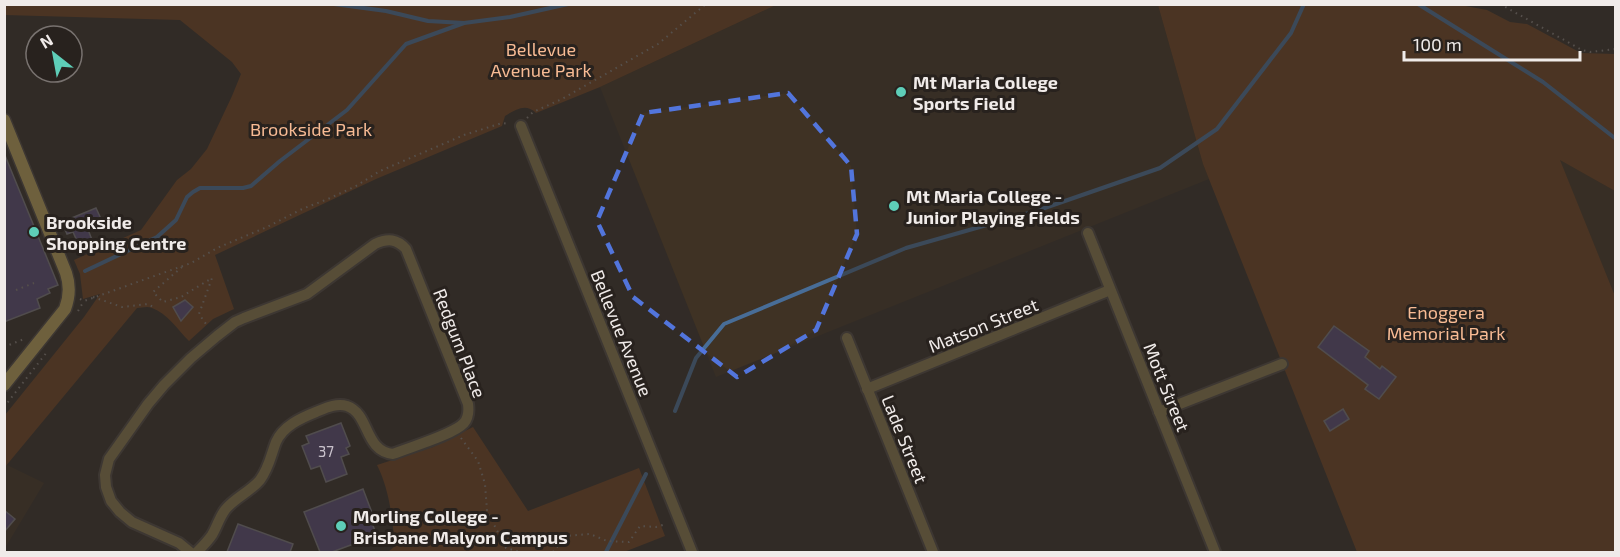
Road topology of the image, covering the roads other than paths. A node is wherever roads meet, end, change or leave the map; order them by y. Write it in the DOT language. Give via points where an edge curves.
graph roads {
  1 [pos="4,120"];
  2 [pos="521,126"];
  3 [pos="1088,233"];
  4 [pos="1110,290"];
  5 [pos="847,338"];
  6 [pos="1282,364"];
  7 [pos="4,385"];
  8 [pos="867,389"];
  9 [pos="1159,412"];
  10 [pos="190,552"];
  11 [pos="197,552"];
  12 [pos="692,552"];
  13 [pos="933,552"];
  14 [pos="1215,552"];
  1 -- 7 [label="street" via="66,273 69,290 61,315"];
  2 -- 12 [label="street, Bellevue Avenue"];
  3 -- 4 [label="street, Mott Street"];
  4 -- 8 [label="street, Matson Street"];
  4 -- 9 [label="street, Mott Street"];
  5 -- 8 [label="street, Lade Street"];
  6 -- 9 [label="street"];
  8 -- 13 [label="street, Lade Street"];
  9 -- 14 [label="street, Mott Street"];
  10 -- 11 [label="street, Redgum Place" via="120,512 106,487 109,459 164,385 235,322 308,294 383,240 401,243 468,404 464,424 393,454 373,442 352,408 333,405 300,419 284,430 264,474 225,510"];
}
